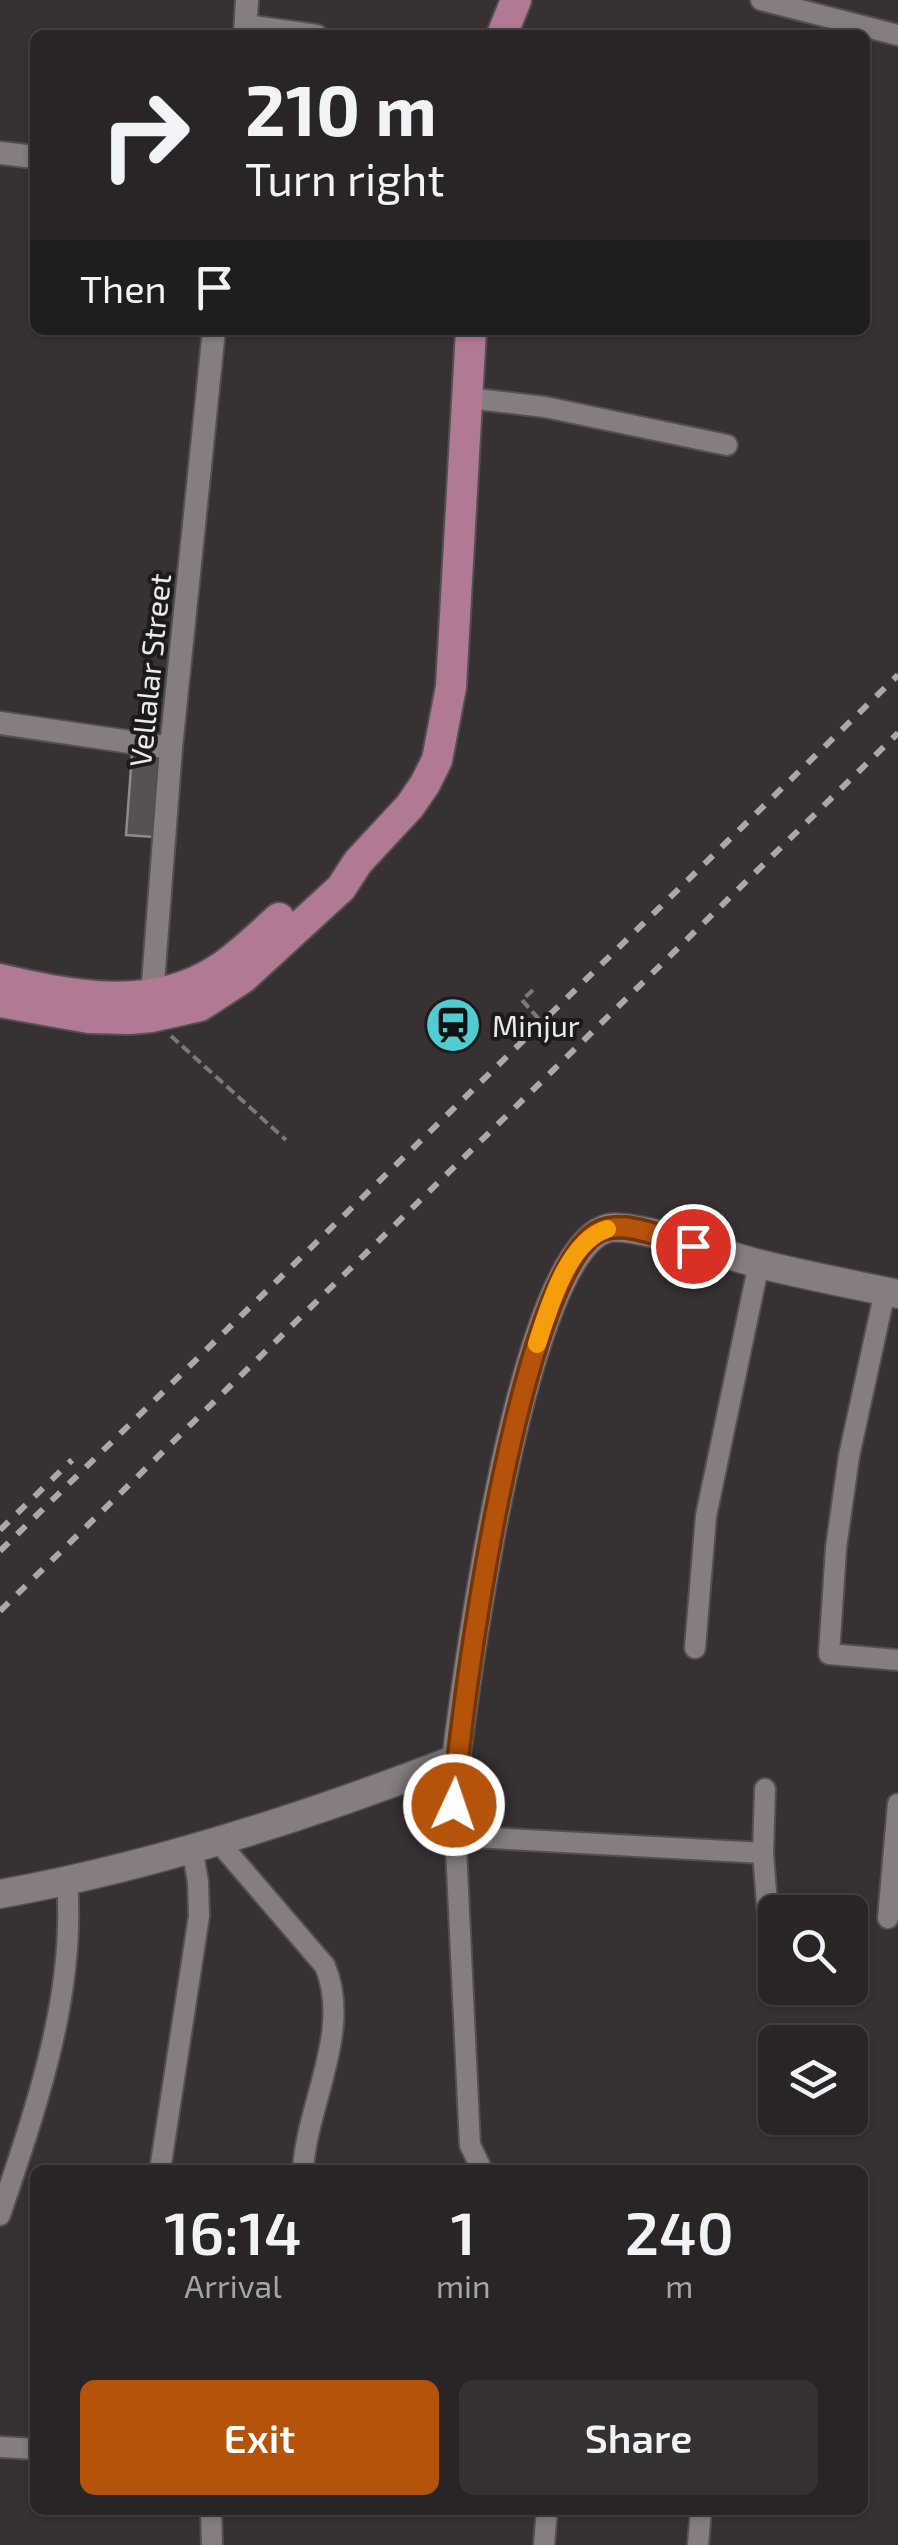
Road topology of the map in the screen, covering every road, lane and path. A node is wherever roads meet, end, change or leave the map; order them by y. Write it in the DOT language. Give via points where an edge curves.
graph roads {
  1 [pos="247,0"];
  2 [pos="496,0"];
  3 [pos="516,0"];
  4 [pos="761,0"];
  5 [pos="245,30"];
  6 [pos="486,30"];
  7 [pos="504,30"];
  8 [pos="898,34"];
  9 [pos="0,153"];
  10 [pos="30,156"];
  11 [pos="213,335"];
  12 [pos="470,335"];
  13 [pos="468,398"];
  14 [pos="727,445"];
  15 [pos="0,723"];
  16 [pos="170,748"];
  17 [pos="0,979"];
  18 [pos="533,990"];
  19 [pos="0,1002"];
  20 [pos="151,1007"];
  21 [pos="565,1026"];
  22 [pos="286,1140"];
  23 [pos="759,1264"];
  24 [pos="892,1293"];
  25 [pos="695,1648"];
  26 [pos="898,1660"];
  27 [pos="456,1758"];
  28 [pos="765,1789"];
  29 [pos="898,1804"];
  30 [pos="455,1836"];
  31 [pos="205,1844"];
  32 [pos="763,1853"];
  33 [pos="67,1882"];
  34 [pos="0,1894"];
  35 [pos="766,1895"];
  36 [pos="888,1918"];
  37 [pos="161,2165"];
  38 [pos="303,2165"];
  39 [pos="480,2165"];
  40 [pos="0,2215"];
  41 [pos="0,2447"];
  42 [pos="30,2449"];
  43 [pos="211,2515"];
  44 [pos="547,2515"];
  45 [pos="701,2515"];
  46 [pos="212,2545"];
  47 [pos="544,2545"];
  48 [pos="698,2545"];
  1 -- 5 [label="street"];
  2 -- 6 [label="main road"];
  3 -- 7 [label="main road"];
  4 -- 8 [label="street"];
  9 -- 10 [label="street"];
  11 -- 16 [label="street, Vellalar Street"];
  12 -- 13 [label="main road"];
  13 -- 14 [label="street" via="545,406"];
  13 -- 20 [label="main road" via="446,726 425,784 342,888 221,995 200,1006"];
  15 -- 16 [label="street"];
  16 -- 20 [label="street, Vellalar Street"];
  17 -- 20 [label="main road"];
  18 -- 21 [label="path, bridge" via="522,1000 554,1036"];
  19 -- 20 [label="main road" via="89,1018"];
  20 -- 22 [label="path"];
  23 -- 24 [label="main road"];
  23 -- 25 [label="street" via="706,1516"];
  23 -- 27 [label="main road" via="627,1228 603,1229 582,1244 552,1297 518,1402"];
  24 -- 26 [label="street" via="849,1456 829,1654"];
  27 -- 30 [label="street"];
  27 -- 31 [label="main road"];
  28 -- 32 [label="street"];
  29 -- 36 [label="street"];
  30 -- 32 [label="street"];
  30 -- 39 [label="street" via="470,2145"];
  31 -- 33 [label="main road"];
  31 -- 37 [label="street"];
  31 -- 38 [label="street" via="325,1966 332,1984 332,2029"];
  32 -- 35 [label="street"];
  33 -- 34 [label="main road"];
  33 -- 40 [label="street" via="70,1927 51,2044"];
  41 -- 42 [label="street"];
  43 -- 46 [label="street"];
  44 -- 47 [label="street"];
  45 -- 48 [label="street"];
}
